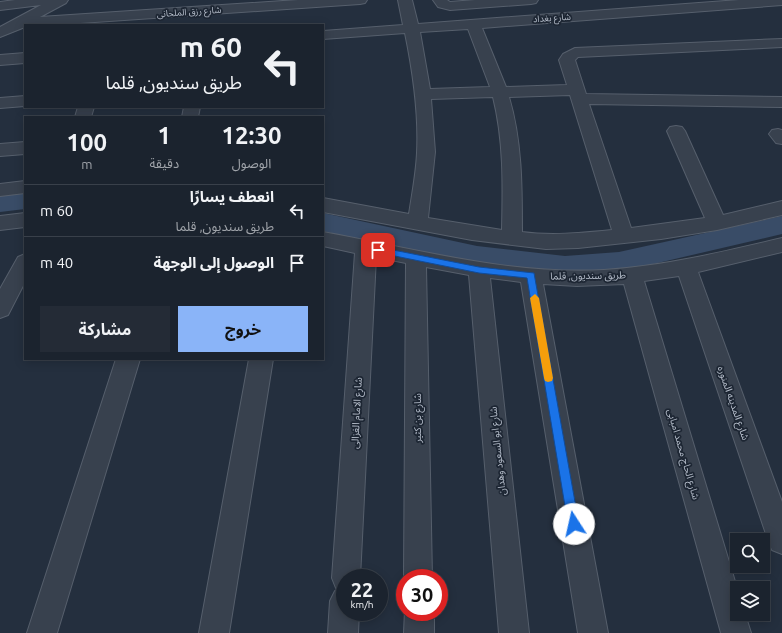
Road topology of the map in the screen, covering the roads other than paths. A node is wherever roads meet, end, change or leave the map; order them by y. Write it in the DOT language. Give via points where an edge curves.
graph roads {
  1 [pos="52,0"];
  2 [pos="61,0"];
  3 [pos="360,0"];
  4 [pos="405,0"];
  5 [pos="440,0"];
  6 [pos="531,0"];
  7 [pos="782,1"];
  8 [pos="0,6"];
  9 [pos="18,23"];
  10 [pos="473,24"];
  11 [pos="412,28"];
  12 [pos="0,33"];
  13 [pos="324,35"];
  14 [pos="782,44"];
  15 [pos="24,58"];
  16 [pos="0,60"];
  17 [pos="499,92"];
  18 [pos="422,94"];
  19 [pos="578,94"];
  20 [pos="24,101"];
  21 [pos="0,102"];
  22 [pos="782,102"];
  23 [pos="676,131"];
  24 [pos="24,148"];
  25 [pos="0,150"];
  26 [pos="24,187"];
  27 [pos="0,190"];
  28 [pos="324,204"];
  29 [pos="782,208"];
  30 [pos="24,220"];
  31 [pos="0,222"];
  32 [pos="418,223"];
  33 [pos="717,223"];
  34 [pos="624,237"];
  35 [pos="512,238"];
  36 [pos="324,239"];
  37 [pos="366,247"];
  38 [pos="781,248"];
  39 [pos="416,258"];
  40 [pos="24,264"];
  41 [pos="686,266"];
  42 [pos="479,270"];
  43 [pos="632,274"];
  44 [pos="531,276"];
  45 [pos="0,309"];
  46 [pos="128,360"];
  47 [pos="262,360"];
  48 [pos="782,540"];
  49 [pos="347,569"];
  50 [pos="418,569"];
  51 [pos="344,621"];
  52 [pos="419,621"];
  53 [pos="42,633"];
  54 [pos="214,633"];
  55 [pos="343,633"];
  56 [pos="419,633"];
  57 [pos="514,633"];
  58 [pos="592,633"];
  59 [pos="736,633"];
  1 -- 8 [label="street"];
  2 -- 9 [label="street"];
  3 -- 9 [label="street, شارع رزق الملحانى"];
  4 -- 11 [label="street"];
  5 -- 6 [label="street" via="450,6"];
  7 -- 10 [label="street, شارع بغداد"];
  9 -- 12 [label="street"];
  10 -- 11 [label="street, شارع بغداد"];
  10 -- 17 [label="street"];
  11 -- 13 [label="street, شارع بغداد"];
  11 -- 18 [label="street"];
  14 -- 19 [label="street" via="575,53 567,60"];
  15 -- 16 [label="street"];
  17 -- 18 [label="street"];
  17 -- 19 [label="street"];
  17 -- 35 [label="street" via="510,138"];
  18 -- 32 [label="street" via="426,154"];
  19 -- 22 [label="street"];
  19 -- 34 [label="street"];
  20 -- 21 [label="street"];
  23 -- 33 [label="street"];
  24 -- 25 [label="street"];
  26 -- 27 [label="street"];
  28 -- 32 [label="street"];
  29 -- 33 [label="street"];
  30 -- 31 [label="street"];
  32 -- 35 [label="street"];
  33 -- 34 [label="street"];
  34 -- 35 [label="street" via="546,242"];
  36 -- 37 [label="street, طريق سنديون, قلما"];
  37 -- 39 [label="street, طريق سنديون, قلما"];
  37 -- 49 [label="street, شارع الامام الغزالى"];
  38 -- 41 [label="street, طريق سنديون, قلما"];
  39 -- 42 [label="street, طريق سنديون, قلما"];
  39 -- 50 [label="street, شارع بن كثير"];
  40 -- 45 [label="street"];
  41 -- 43 [label="street, طريق سنديون, قلما"];
  41 -- 48 [label="street, شارع المدينه المنوره"];
  42 -- 44 [label="street, طريق سنديون, قلما"];
  42 -- 57 [label="street, شارع ابو السعود وهدان"];
  43 -- 44 [label="street, طريق سنديون, قلما" via="578,278"];
  43 -- 59 [label="street, شارع الحاج محمد امبابى"];
  44 -- 58 [label="street"];
  46 -- 53 [label="street"];
  47 -- 54 [label="street"];
  51 -- 55 [label="street"];
  52 -- 56 [label="street"];
}
